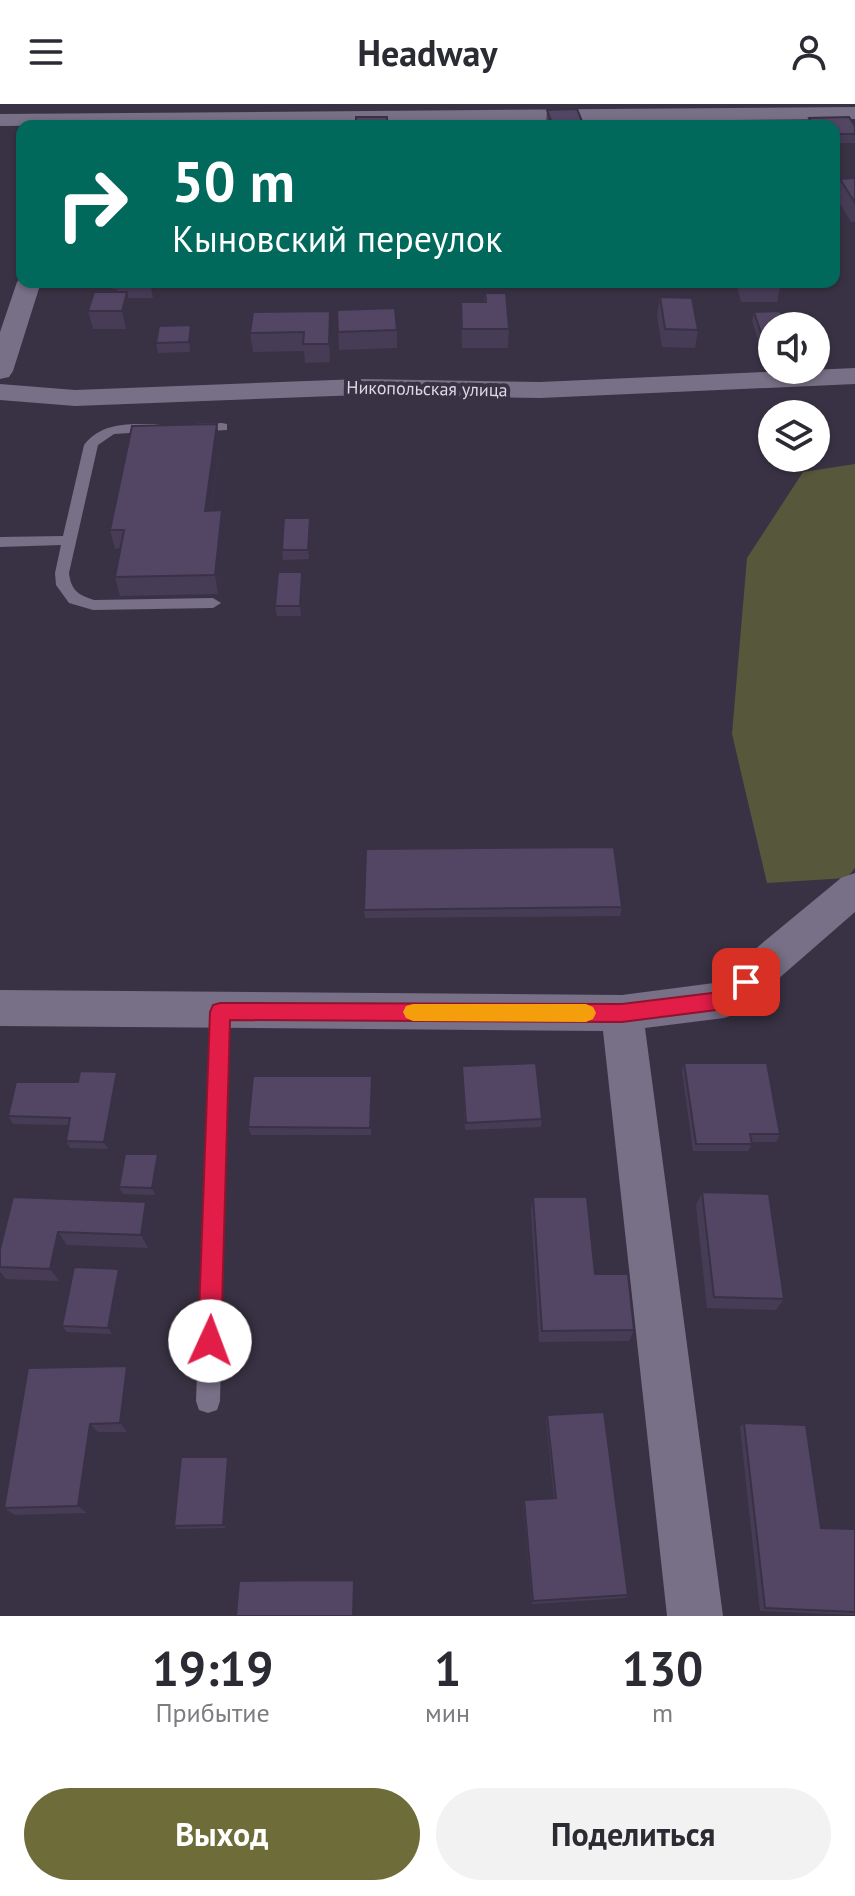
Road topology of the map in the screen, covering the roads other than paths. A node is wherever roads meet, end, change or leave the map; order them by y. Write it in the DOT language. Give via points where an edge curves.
graph roads {
  1 [pos="855,113"];
  2 [pos="83,116"];
  3 [pos="0,120"];
  4 [pos="756,120"];
  5 [pos="27,288"];
  6 [pos="0,371"];
  7 [pos="855,376"];
  8 [pos="0,392"];
  9 [pos="222,427"];
  10 [pos="69,540"];
  11 [pos="0,542"];
  12 [pos="213,603"];
  13 [pos="855,889"];
  14 [pos="0,1008"];
  15 [pos="220,1012"];
  16 [pos="622,1013"];
  17 [pos="208,1401"];
  18 [pos="695,1616"];
  1 -- 4 [label="street"];
  2 -- 3 [label="street"];
  2 -- 4 [label="street"];
  5 -- 6 [label="street"];
  7 -- 8 [label="street, Никопольская улица" via="540,390 360,387 75,398"];
  9 -- 10 [label="lane" via="110,430 96,436"];
  10 -- 11 [label="lane"];
  10 -- 12 [label="lane" via="63,585 74,599 93,605"];
  13 -- 16 [label="street" via="724,1000"];
  14 -- 15 [label="street"];
  15 -- 16 [label="street"];
  15 -- 17 [label="lane"];
  16 -- 18 [label="street"];
}
